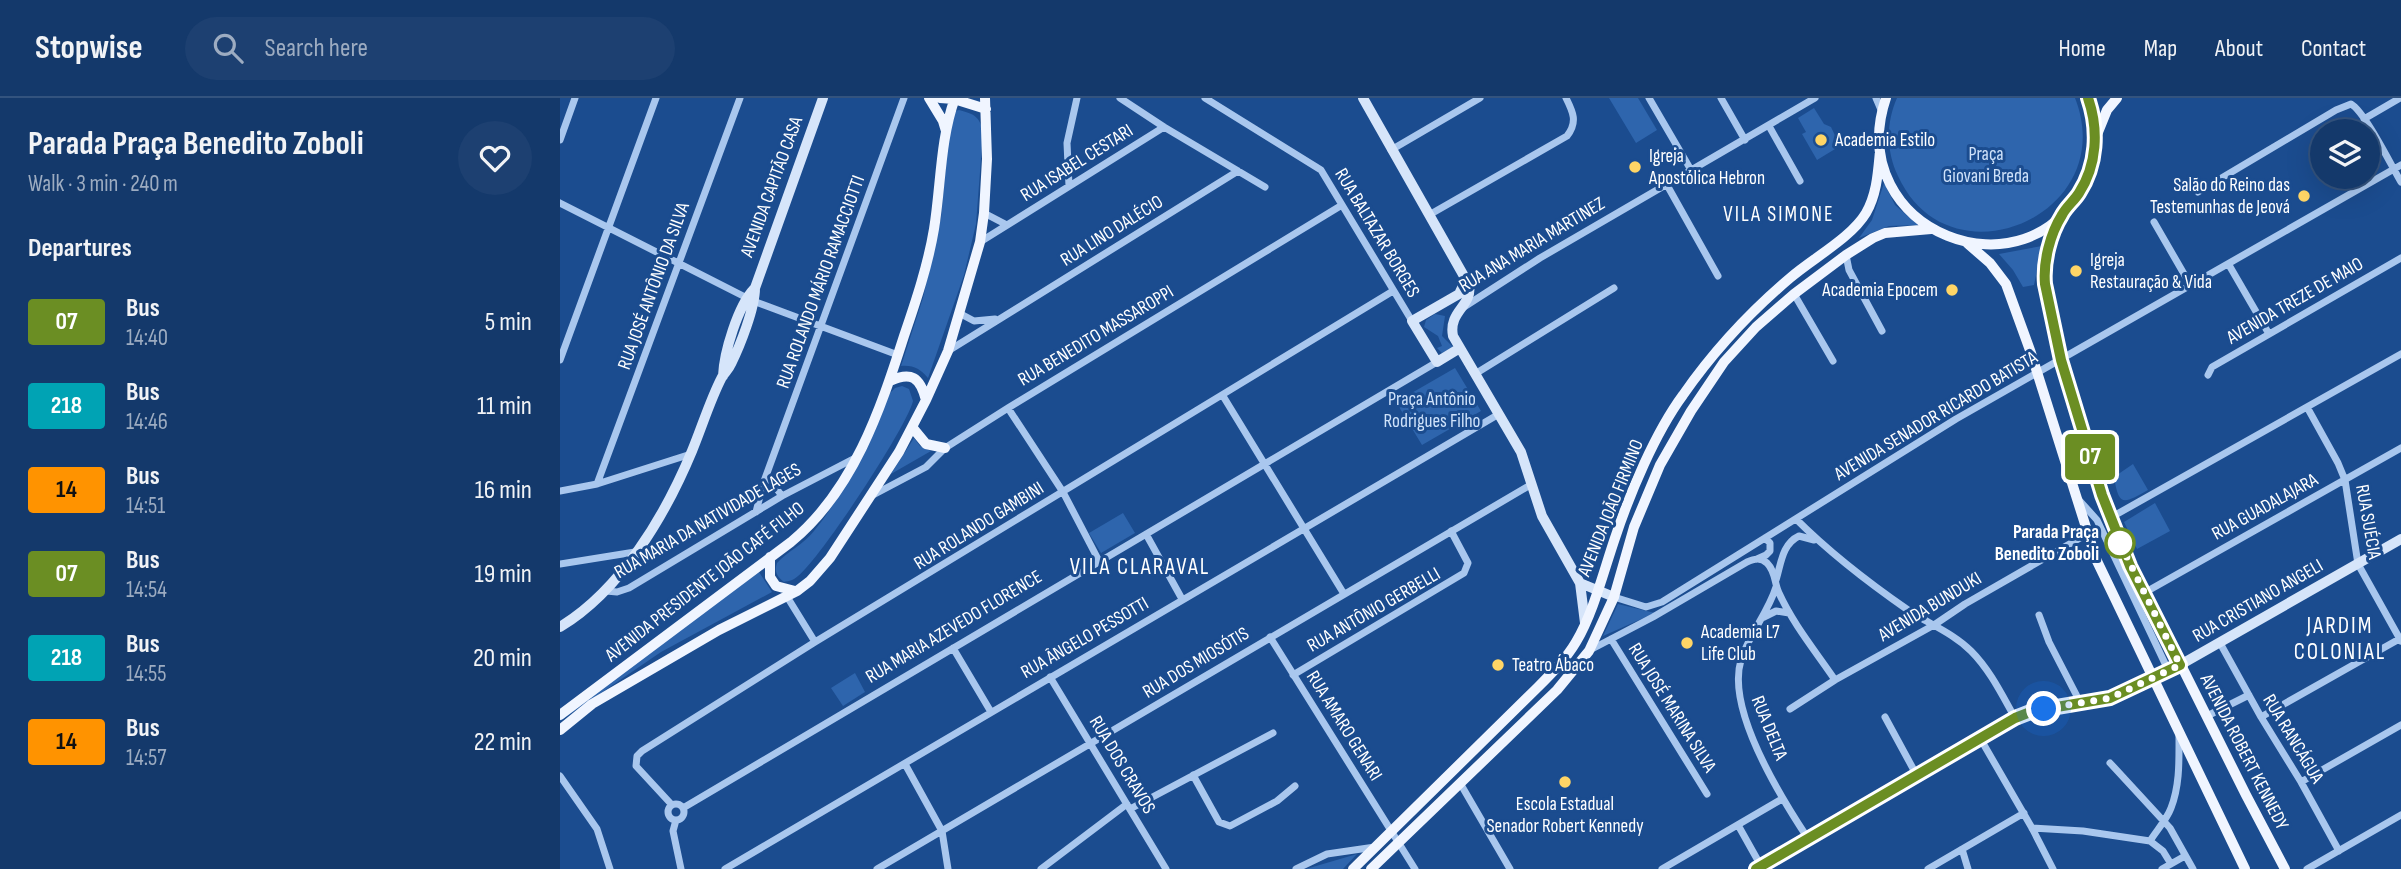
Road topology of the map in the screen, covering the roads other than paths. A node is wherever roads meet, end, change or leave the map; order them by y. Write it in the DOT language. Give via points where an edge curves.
graph roads {
  1 [pos="575,98"];
  2 [pos="656,98"];
  3 [pos="740,98"];
  4 [pos="823,98"];
  5 [pos="904,98"];
  6 [pos="929,98"];
  7 [pos="940,98"];
  8 [pos="1077,98"];
  9 [pos="1120,98"];
  10 [pos="1205,98"];
  11 [pos="1221,98"];
  12 [pos="1363,98"];
  13 [pos="1480,98"];
  14 [pos="1566,98"];
  15 [pos="1649,98"];
  16 [pos="1721,98"];
  17 [pos="1797,98"];
  18 [pos="1815,98"];
  19 [pos="1876,98"];
  20 [pos="1886,98"];
  21 [pos="2088,98"];
  22 [pos="2117,98"];
  23 [pos="2400,98"];
  24 [pos="955,99"];
  25 [pos="986,103"];
  26 [pos="1215,105"];
  27 [pos="1802,106"];
  28 [pos="1882,112"];
  29 [pos="2321,119"];
  30 [pos="2364,119"];
  31 [pos="2310,125"];
  32 [pos="1769,126"];
  33 [pos="1164,127"];
  34 [pos="946,131"];
  35 [pos="560,140"];
  36 [pos="1745,140"];
  37 [pos="2095,140"];
  38 [pos="2380,142"];
  39 [pos="1391,149"];
  40 [pos="1880,151"];
  41 [pos="2397,167"];
  42 [pos="1691,170"];
  43 [pos="1238,171"];
  44 [pos="1800,181"];
  45 [pos="2401,182"];
  46 [pos="1667,185"];
  47 [pos="1069,186"];
  48 [pos="1265,187"];
  49 [pos="2198,192"];
  50 [pos="560,203"];
  51 [pos="1342,205"];
  52 [pos="984,213"];
  53 [pos="2062,214"];
  54 [pos="1429,215"];
  55 [pos="2154,222"];
  56 [pos="1007,225"];
  57 [pos="608,227"];
  58 [pos="1931,229"];
  59 [pos="979,242"];
  60 [pos="1967,243"];
  61 [pos="1846,255"];
  62 [pos="2401,258"];
  63 [pos="679,263"];
  64 [pos="1835,263"];
  65 [pos="2228,265"];
  66 [pos="1849,271"];
  67 [pos="1718,276"];
  68 [pos="1466,279"];
  69 [pos="2191,286"];
  70 [pos="1614,288"];
  71 [pos="1393,291"];
  72 [pos="1794,294"];
  73 [pos="750,300"];
  74 [pos="1433,309"];
  75 [pos="1461,309"];
  76 [pos="959,313"];
  77 [pos="1003,317"];
  78 [pos="1412,321"];
  79 [pos="1452,321"];
  80 [pos="822,327"];
  81 [pos="1882,331"];
  82 [pos="2269,334"];
  83 [pos="1460,348"];
  84 [pos="948,351"];
  85 [pos="2401,354"];
  86 [pos="898,355"];
  87 [pos="560,360"];
  88 [pos="2061,360"];
  89 [pos="1833,361"];
  90 [pos="1437,362"];
  91 [pos="1475,374"];
  92 [pos="2036,374"];
  93 [pos="2208,375"];
  94 [pos="890,381"];
  95 [pos="1223,396"];
  96 [pos="926,400"];
  97 [pos="2307,407"];
  98 [pos="1008,408"];
  99 [pos="1499,414"];
  100 [pos="912,427"];
  101 [pos="945,448"];
  102 [pos="2401,448"];
  103 [pos="691,454"];
  104 [pos="858,456"];
  105 [pos="1265,464"];
  106 [pos="823,474"];
  107 [pos="767,477"];
  108 [pos="2345,480"];
  109 [pos="597,484"];
  110 [pos="1532,484"];
  111 [pos="841,486"];
  112 [pos="560,491"];
  113 [pos="1063,492"];
  114 [pos="2074,494"];
  115 [pos="782,496"];
  116 [pos="869,497"];
  117 [pos="756,512"];
  118 [pos="2110,518"];
  119 [pos="1796,519"];
  120 [pos="1303,527"];
  121 [pos="1451,531"];
  122 [pos="1146,534"];
  123 [pos="2087,534"];
  124 [pos="1765,538"];
  125 [pos="2401,539"];
  126 [pos="1821,544"];
  127 [pos="635,552"];
  128 [pos="770,557"];
  129 [pos="1756,559"];
  130 [pos="1099,561"];
  131 [pos="2358,564"];
  132 [pos="560,565"];
  133 [pos="1580,583"];
  134 [pos="1618,583"];
  135 [pos="1776,584"];
  136 [pos="607,591"];
  137 [pos="797,591"];
  138 [pos="1596,591"];
  139 [pos="2144,593"];
  140 [pos="1344,594"];
  141 [pos="786,595"];
  142 [pos="1614,597"];
  143 [pos="1182,599"];
  144 [pos="1633,603"];
  145 [pos="1789,613"];
  146 [pos="2039,615"];
  147 [pos="1760,619"];
  148 [pos="1585,624"];
  149 [pos="1934,625"];
  150 [pos="560,627"];
  151 [pos="1270,637"];
  152 [pos="1611,639"];
  153 [pos="2401,639"];
  154 [pos="815,642"];
  155 [pos="2220,643"];
  156 [pos="953,648"];
  157 [pos="1589,651"];
  158 [pos="2180,665"];
  159 [pos="2169,672"];
  160 [pos="1293,675"];
  161 [pos="1050,677"];
  162 [pos="2154,678"];
  163 [pos="1835,680"];
  164 [pos="2249,695"];
  165 [pos="2081,704"];
  166 [pos="1790,709"];
  167 [pos="991,712"];
  168 [pos="560,715"];
  169 [pos="2207,716"];
  170 [pos="1885,717"];
  171 [pos="2261,717"];
  172 [pos="2015,718"];
  173 [pos="2401,725"];
  174 [pos="560,730"];
  175 [pos="1273,733"];
  176 [pos="2179,733"];
  177 [pos="1980,738"];
  178 [pos="1091,743"];
  179 [pos="2109,763"];
  180 [pos="905,764"];
  181 [pos="1916,774"];
  182 [pos="1193,775"];
  183 [pos="560,776"];
  184 [pos="2301,782"];
  185 [pos="1460,783"];
  186 [pos="1295,786"];
  187 [pos="1707,794"];
  188 [pos="1782,799"];
  189 [pos="672,805"];
  190 [pos="1129,806"];
  191 [pos="683,808"];
  192 [pos="2024,813"];
  193 [pos="2401,815"];
  194 [pos="676,820"];
  195 [pos="2163,821"];
  196 [pos="1738,825"];
  197 [pos="2032,828"];
  198 [pos="1391,830"];
  199 [pos="942,831"];
  200 [pos="1807,837"];
  201 [pos="2150,841"];
  202 [pos="1398,842"];
  203 [pos="1376,847"];
  204 [pos="1962,849"];
  205 [pos="2339,851"];
  206 [pos="2185,856"];
  207 [pos="1676,861"];
  208 [pos="2171,864"];
  209 [pos="1758,867"];
  210 [pos="610,869"];
  211 [pos="681,869"];
  212 [pos="725,869"];
  213 [pos="877,869"];
  214 [pos="948,869"];
  215 [pos="1041,869"];
  216 [pos="1166,869"];
  217 [pos="1296,869"];
  218 [pos="1353,869"];
  219 [pos="1371,869"];
  220 [pos="1415,869"];
  221 [pos="1510,869"];
  222 [pos="1662,869"];
  223 [pos="1682,869"];
  224 [pos="1928,869"];
  225 [pos="1968,869"];
  226 [pos="2053,869"];
  227 [pos="2162,869"];
  228 [pos="2193,869"];
  229 [pos="2245,869"];
  230 [pos="2285,869"];
  231 [pos="2307,869"];
  1 -- 35 [label="street"];
  2 -- 57 [label="street"];
  3 -- 63 [label="street, RUA JOSÉ ANTÔNIO DA SILVA"];
  4 -- 73 [label="street, AVENIDA CAPITÃO CASA"];
  5 -- 80 [label="street, RUA ROLANDO MÁRIO RAMACCIOTTI"];
  6 -- 34 [label="main road"];
  7 -- 24 [label="main road"];
  8 -- 47 [label="street" via="1067,143"];
  9 -- 33 [label="street"];
  10 -- 26 [label="street, RUA BALTAZAR BORGES"];
  11 -- 26 [label="street"];
  12 -- 39 [label="street"];
  13 -- 39 [label="street"];
  14 -- 54 [label="street" via="1574,121 1567,136"];
  15 -- 42 [label="street"];
  16 -- 36 [label="street"];
  17 -- 27 [label="street"];
  18 -- 27 [label="street, RUA ANA MARIA MARTINEZ"];
  19 -- 28 [label="street"];
  20 -- 28 [label="main road"];
  21 -- 37 [label="main road"];
  22 -- 37 [label="main road"];
  23 -- 30 [label="street"];
  24 -- 25 [label="main road"];
  24 -- 34 [label="main road, AVENIDA PRESIDENTE JOÃO CAFÉ FILHO"];
  25 -- 52 [label="main road, AVENIDA PRESIDENTE JOÃO CAFÉ FILHO"];
  26 -- 51 [label="street, RUA BALTAZAR BORGES" via="1317,166"];
  27 -- 32 [label="street, RUA ANA MARIA MARTINEZ"];
  28 -- 40 [label="main road"];
  29 -- 30 [label="street" via="2353,105"];
  31 -- 49 [label="street"];
  32 -- 36 [label="street, RUA ANA MARIA MARTINEZ"];
  32 -- 44 [label="street"];
  33 -- 43 [label="street"];
  33 -- 47 [label="street, RUA ISABEL CESTARI"];
  34 -- 86 [label="main road, AVENIDA PRESIDENTE JOÃO CAFÉ FILHO" via="933,233"];
  36 -- 42 [label="street, RUA ANA MARIA MARTINEZ"];
  37 -- 53 [label="main road" via="2085,180"];
  38 -- 41 [label="street"];
  39 -- 54 [label="street"];
  40 -- 58 [label="main road" via="1895,193"];
  40 -- 138 [label="main road, AVENIDA JOÃO FIRMINO" via="1876,190 1858,224 1763,302 1681,397 1647,459"];
  41 -- 45 [label="street"];
  41 -- 65 [label="street, AVENIDA SENADOR RICARDO BATISTA"];
  42 -- 46 [label="street, RUA ANA MARIA MARTINEZ"];
  43 -- 48 [label="street"];
  43 -- 77 [label="street, RUA LINO DALÉCIO"];
  46 -- 67 [label="street"];
  46 -- 75 [label="street, RUA ANA MARIA MARTINEZ"];
  47 -- 56 [label="street, RUA ISABEL CESTARI"];
  50 -- 57 [label="street"];
  51 -- 71 [label="street, RUA BALTAZAR BORGES"];
  51 -- 98 [label="street, RUA BENEDITO MASSAROPPI"];
  52 -- 56 [label="street, RUA ISABEL CESTARI"];
  52 -- 59 [label="main road, AVENIDA PRESIDENTE JOÃO CAFÉ FILHO"];
  53 -- 60 [label="main road" via="2018,240"];
  53 -- 88 [label="main road, AVENIDA ROBERT KENNEDY" via="2044,272"];
  54 -- 68 [label="street"];
  55 -- 69 [label="street"];
  56 -- 59 [label="street, RUA ISABEL CESTARI"];
  57 -- 63 [label="street"];
  57 -- 87 [label="street"];
  58 -- 60 [label="main road"];
  58 -- 61 [label="main road, AVENIDA JOÃO FIRMINO" via="1885,233"];
  59 -- 76 [label="main road, AVENIDA PRESIDENTE JOÃO CAFÉ FILHO"];
  60 -- 92 [label="main road, AVENIDA ROBERT KENNEDY" via="2006,284"];
  61 -- 64 [label="main road, AVENIDA JOÃO FIRMINO"];
  61 -- 66 [label="street"];
  62 -- 82 [label="street, AVENIDA TREZE DE MAIO"];
  63 -- 73 [label="street"];
  63 -- 109 [label="street, RUA JOSÉ ANTÔNIO DA SILVA"];
  64 -- 66 [label="street"];
  64 -- 72 [label="main road, AVENIDA JOÃO FIRMINO"];
  65 -- 69 [label="street, AVENIDA SENADOR RICARDO BATISTA"];
  65 -- 82 [label="street"];
  66 -- 81 [label="street"];
  68 -- 74 [label="street" via="1459,294"];
  68 -- 75 [label="street" via="1470,290"];
  69 -- 88 [label="street, AVENIDA SENADOR RICARDO BATISTA"];
  70 -- 91 [label="street"];
  71 -- 78 [label="street, RUA BALTAZAR BORGES"];
  71 -- 95 [label="street, RUA ROLANDO GAMBINI"];
  72 -- 89 [label="street"];
  72 -- 134 [label="main road, AVENIDA JOÃO FIRMINO" via="1724,362 1691,411 1642,504"];
  73 -- 80 [label="street"];
  73 -- 103 [label="street, AVENIDA CAPITÃO CASA"];
  74 -- 78 [label="street"];
  74 -- 79 [label="street"];
  75 -- 79 [label="street, RUA ANA MARIA MARTINEZ"];
  76 -- 77 [label="street" via="981,321"];
  76 -- 84 [label="main road, AVENIDA PRESIDENTE JOÃO CAFÉ FILHO"];
  77 -- 84 [label="street, RUA LINO DALÉCIO"];
  78 -- 90 [label="street"];
  79 -- 83 [label="street, RUA ANA MARIA MARTINEZ"];
  80 -- 86 [label="street"];
  80 -- 107 [label="street, RUA ROLANDO MÁRIO RAMACCIOTTI"];
  82 -- 93 [label="street, AVENIDA TREZE DE MAIO" via="2212,367"];
  83 -- 90 [label="street, RUA MARIA AZEVEDO FLORENCE"];
  83 -- 91 [label="street, RUA ANA MARIA MARTINEZ"];
  84 -- 96 [label="main road, AVENIDA PRESIDENTE JOÃO CAFÉ FILHO"];
  85 -- 97 [label="street"];
  86 -- 94 [label="main road, AVENIDA PRESIDENTE JOÃO CAFÉ FILHO"];
  88 -- 92 [label="street, AVENIDA SENADOR RICARDO BATISTA"];
  88 -- 118 [label="main road, AVENIDA ROBERT KENNEDY"];
  90 -- 105 [label="street, RUA MARIA AZEVEDO FLORENCE"];
  91 -- 99 [label="street, RUA ANA MARIA MARTINEZ"];
  92 -- 114 [label="main road, AVENIDA ROBERT KENNEDY"];
  92 -- 119 [label="street, AVENIDA SENADOR RICARDO BATISTA"];
  94 -- 96 [label="main road" via="914,377"];
  94 -- 104 [label="main road, AVENIDA PRESIDENTE JOÃO CAFÉ FILHO"];
  95 -- 105 [label="street"];
  95 -- 113 [label="street, RUA ROLANDO GAMBINI"];
  96 -- 100 [label="main road, AVENIDA PRESIDENTE JOÃO CAFÉ FILHO"];
  97 -- 108 [label="street, RUA SUÉCIA"];
  97 -- 118 [label="street"];
  98 -- 101 [label="street, RUA BENEDITO MASSAROPPI"];
  98 -- 113 [label="street"];
  99 -- 110 [label="street, RUA ANA MARIA MARTINEZ" via="1521,452"];
  99 -- 120 [label="street, RUA ÂNGELO PESSOTTI"];
  100 -- 101 [label="main road" via="926,444"];
  100 -- 116 [label="main road, AVENIDA PRESIDENTE JOÃO CAFÉ FILHO"];
  101 -- 116 [label="street, RUA BENEDITO MASSAROPPI" via="926,467"];
  102 -- 108 [label="street, RUA GUADALAJARA"];
  103 -- 109 [label="street"];
  103 -- 127 [label="street, AVENIDA CAPITÃO CASA" via="662,515"];
  104 -- 106 [label="street, RUA MARIA DA NATIVIDADE LAGES"];
  104 -- 111 [label="main road, AVENIDA PRESIDENTE JOÃO CAFÉ FILHO"];
  105 -- 120 [label="street"];
  105 -- 122 [label="street, RUA MARIA AZEVEDO FLORENCE"];
  106 -- 111 [label="street, RUA MARIA DA NATIVIDADE LAGES" via="836,478"];
  106 -- 115 [label="street, RUA MARIA DA NATIVIDADE LAGES"];
  107 -- 115 [label="street"];
  107 -- 117 [label="street, RUA ROLANDO MÁRIO RAMACCIOTTI"];
  108 -- 131 [label="street, RUA SUÉCIA"];
  108 -- 139 [label="street, RUA GUADALAJARA"];
  109 -- 112 [label="street"];
  110 -- 121 [label="street, RUA DOS MIOSÓTIS"];
  110 -- 133 [label="street, RUA ANA MARIA MARTINEZ" via="1548,528"];
  111 -- 128 [label="main road, AVENIDA PRESIDENTE JOÃO CAFÉ FILHO" via="811,526"];
  113 -- 130 [label="street"];
  113 -- 154 [label="street, RUA ROLANDO GAMBINI"];
  114 -- 123 [label="main road, AVENIDA ROBERT KENNEDY"];
  114 -- 159 [label="street, AVENIDA ROBERT KENNEDY" via="2097,520"];
  115 -- 117 [label="street, RUA MARIA DA NATIVIDADE LAGES"];
  116 -- 137 [label="main road, AVENIDA PRESIDENTE JOÃO CAFÉ FILHO" via="830,558"];
  117 -- 136 [label="street, RUA MARIA DA NATIVIDADE LAGES" via="629,588"];
  118 -- 139 [label="main road, AVENIDA ROBERT KENNEDY"];
  119 -- 124 [label="street, AVENIDA SENADOR RICARDO BATISTA"];
  119 -- 126 [label="street"];
  120 -- 140 [label="street"];
  120 -- 143 [label="street, RUA ÂNGELO PESSOTTI"];
  121 -- 140 [label="street, RUA DOS MIOSÓTIS"];
  121 -- 160 [label="street, RUA ANTÔNIO GERBELLI" via="1468,563 1464,573"];
  122 -- 130 [label="street, RUA MARIA AZEVEDO FLORENCE"];
  122 -- 143 [label="street"];
  123 -- 149 [label="street, AVENIDA BUNDUKI"];
  123 -- 162 [label="main road, AVENIDA ROBERT KENNEDY" via="2118,609"];
  124 -- 129 [label="street" via="1770,551"];
  124 -- 144 [label="street, AVENIDA SENADOR RICARDO BATISTA" via="1658,604"];
  125 -- 131 [label="street, RUA CRISTIANO ANGELI"];
  126 -- 135 [label="street, RUA DELTA" via="1799,536 1792,540 1785,549"];
  126 -- 149 [label="street"];
  127 -- 132 [label="street"];
  127 -- 136 [label="street, AVENIDA CAPITÃO CASA"];
  128 -- 137 [label="main road" via="776,586"];
  128 -- 168 [label="main road, AVENIDA PRESIDENTE JOÃO CAFÉ FILHO"];
  129 -- 135 [label="street" via="1769,565"];
  129 -- 152 [label="street"];
  130 -- 156 [label="street, RUA MARIA AZEVEDO FLORENCE"];
  131 -- 153 [label="street, RUA SUÉCIA"];
  131 -- 155 [label="street, RUA CRISTIANO ANGELI"];
  133 -- 138 [label="street"];
  133 -- 148 [label="street, RUA ANA MARIA MARTINEZ"];
  134 -- 142 [label="main road, AVENIDA JOÃO FIRMINO"];
  134 -- 144 [label="street"];
  135 -- 145 [label="street"];
  135 -- 147 [label="street, RUA DELTA"];
  136 -- 150 [label="street, AVENIDA CAPITÃO CASA"];
  137 -- 141 [label="main road, AVENIDA PRESIDENTE JOÃO CAFÉ FILHO"];
  138 -- 142 [label="street"];
  138 -- 148 [label="main road, AVENIDA JOÃO FIRMINO"];
  139 -- 158 [label="main road, AVENIDA ROBERT KENNEDY"];
  140 -- 151 [label="street, RUA DOS MIOSÓTIS"];
  141 -- 154 [label="street"];
  141 -- 174 [label="main road, AVENIDA PRESIDENTE JOÃO CAFÉ FILHO" via="592,704"];
  142 -- 144 [label="street, AVENIDA SENADOR RICARDO BATISTA"];
  142 -- 157 [label="main road, AVENIDA JOÃO FIRMINO"];
  143 -- 161 [label="street, RUA ÂNGELO PESSOTTI"];
  145 -- 147 [label="street" via="1776,611"];
  145 -- 163 [label="street"];
  146 -- 165 [label="street"];
  147 -- 188 [label="street, RUA DELTA" via="1741,658 1738,693 1744,717"];
  148 -- 198 [label="main road, AVENIDA JOÃO FIRMINO" via="1553,672"];
  149 -- 163 [label="street, AVENIDA BUNDUKI"];
  149 -- 172 [label="street" via="1962,642 1981,662"];
  151 -- 160 [label="street, RUA AMARO GENARI"];
  151 -- 178 [label="street, RUA DOS MIOSÓTIS"];
  152 -- 157 [label="street"];
  152 -- 187 [label="street, RUA JOSÉ MARINA SILVA"];
  153 -- 171 [label="street"];
  154 -- 189 [label="street, RUA ROLANDO GAMBINI" via="637,755 636,766"];
  155 -- 158 [label="street, RUA CRISTIANO ANGELI"];
  155 -- 164 [label="street, RUA RANCÁGUA"];
  156 -- 167 [label="street"];
  156 -- 191 [label="street, RUA MARIA AZEVEDO FLORENCE"];
  157 -- 185 [label="main road, AVENIDA JOÃO FIRMINO" via="1556,690"];
  158 -- 159 [label="street, RUA CRISTIANO ANGELI"];
  158 -- 169 [label="main road, AVENIDA ROBERT KENNEDY"];
  159 -- 162 [label="street, RUA CRISTIANO ANGELI"];
  160 -- 198 [label="street, RUA AMARO GENARI"];
  161 -- 167 [label="street, RUA ÂNGELO PESSOTTI"];
  161 -- 178 [label="street, RUA DOS CRAVOS"];
  162 -- 165 [label="street, RUA CRISTIANO ANGELI" via="2110,698"];
  162 -- 176 [label="main road, AVENIDA ROBERT KENNEDY"];
  163 -- 166 [label="street, AVENIDA BUNDUKI"];
  164 -- 169 [label="street"];
  164 -- 171 [label="street, RUA RANCÁGUA"];
  165 -- 172 [label="street, RUA CRISTIANO ANGELI"];
  167 -- 180 [label="street, RUA ÂNGELO PESSOTTI"];
  169 -- 230 [label="main road, AVENIDA ROBERT KENNEDY"];
  170 -- 181 [label="street"];
  171 -- 184 [label="street, RUA RANCÁGUA"];
  172 -- 177 [label="street, RUA CRISTIANO ANGELI"];
  173 -- 184 [label="street"];
  175 -- 182 [label="street"];
  176 -- 195 [label="street" via="2178,781 2171,810"];
  176 -- 229 [label="main road, AVENIDA ROBERT KENNEDY"];
  177 -- 181 [label="street, RUA CRISTIANO ANGELI"];
  177 -- 192 [label="street"];
  178 -- 190 [label="street, RUA DOS CRAVOS"];
  178 -- 199 [label="street, RUA DOS MIOSÓTIS"];
  179 -- 195 [label="street"];
  180 -- 199 [label="street"];
  180 -- 212 [label="street, RUA ÂNGELO PESSOTTI"];
  181 -- 200 [label="street, RUA CRISTIANO ANGELI"];
  182 -- 186 [label="street" via="1219,822 1230,826"];
  182 -- 190 [label="street"];
  183 -- 210 [label="street" via="597,829"];
  184 -- 205 [label="street, RUA RANCÁGUA"];
  185 -- 202 [label="main road, AVENIDA JOÃO FIRMINO"];
  185 -- 221 [label="street"];
  188 -- 196 [label="street"];
  188 -- 200 [label="street, RUA DELTA"];
  189 -- 191 [label="street"];
  189 -- 194 [label="street" via="668,814"];
  190 -- 215 [label="street"];
  190 -- 216 [label="street, RUA DOS CRAVOS"];
  191 -- 194 [label="street" via="683,816"];
  192 -- 197 [label="street"];
  192 -- 204 [label="street"];
  193 -- 205 [label="street"];
  194 -- 211 [label="street" via="673,831"];
  195 -- 201 [label="street"];
  195 -- 206 [label="street"];
  196 -- 207 [label="street"];
  196 -- 209 [label="street"];
  197 -- 201 [label="street"];
  197 -- 226 [label="street"];
  198 -- 202 [label="street, RUA AMARO GENARI"];
  198 -- 203 [label="main road, AVENIDA JOÃO FIRMINO"];
  199 -- 213 [label="street, RUA DOS MIOSÓTIS"];
  199 -- 214 [label="street"];
  200 -- 209 [label="street, RUA CRISTIANO ANGELI"];
  201 -- 208 [label="street"];
  202 -- 219 [label="main road, AVENIDA JOÃO FIRMINO"];
  202 -- 220 [label="street, RUA AMARO GENARI"];
  203 -- 217 [label="street" via="1327,854"];
  203 -- 218 [label="main road, AVENIDA JOÃO FIRMINO"];
  204 -- 224 [label="street"];
  204 -- 225 [label="street"];
  205 -- 231 [label="street"];
  206 -- 208 [label="street"];
  206 -- 228 [label="street"];
  207 -- 222 [label="street"];
  207 -- 223 [label="street"];
  208 -- 227 [label="street"];
}
